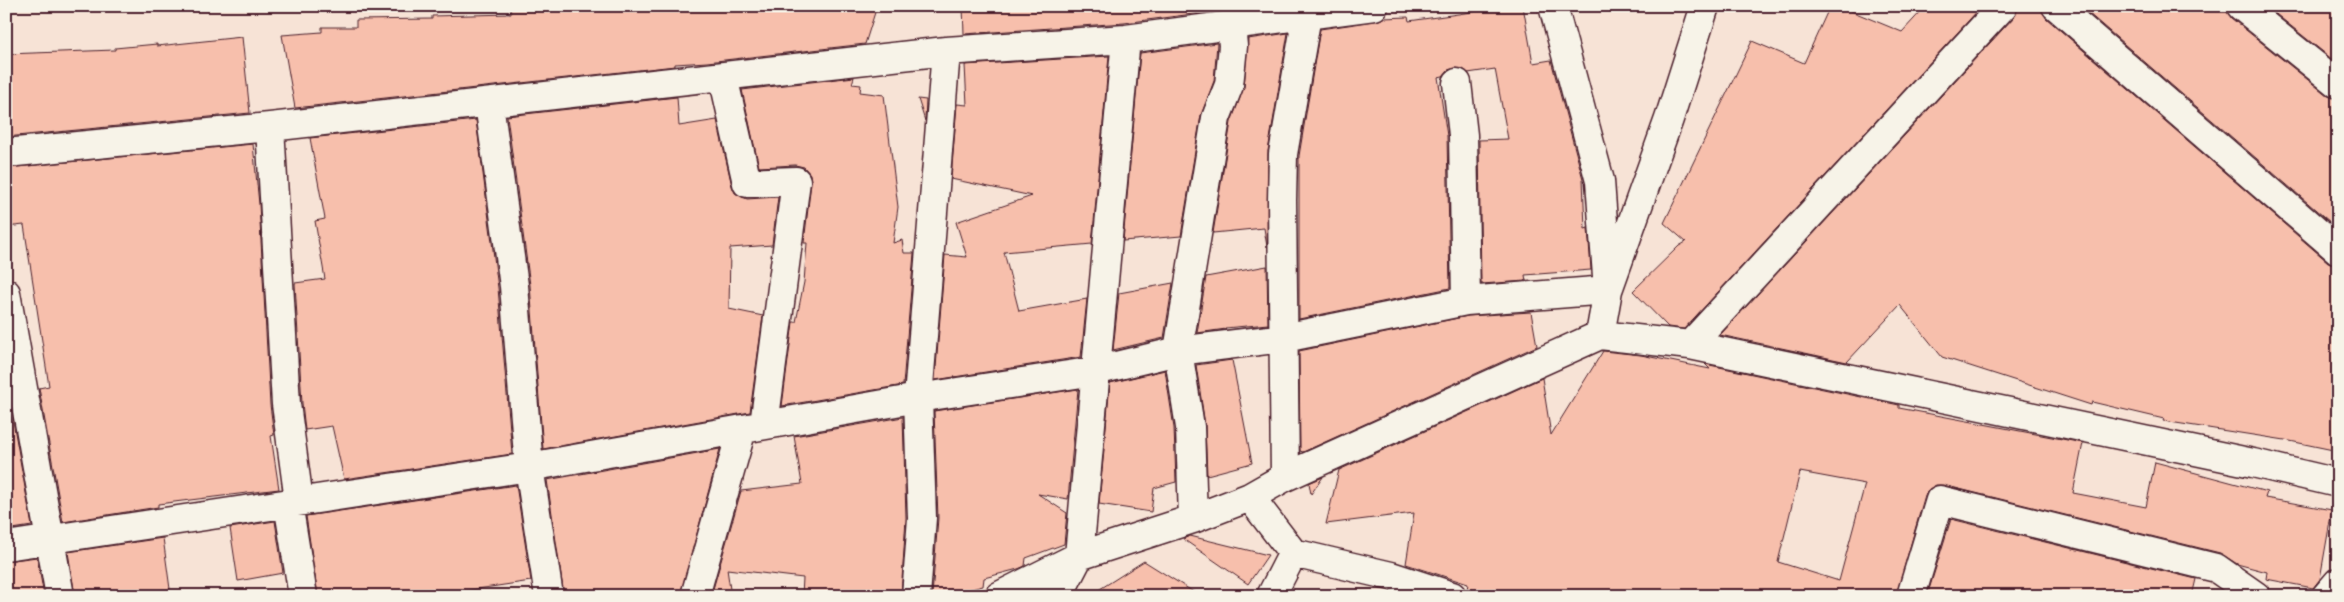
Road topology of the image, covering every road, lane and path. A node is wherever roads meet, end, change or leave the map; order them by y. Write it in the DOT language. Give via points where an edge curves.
graph roads {
  1 [pos="1374,6"];
  2 [pos="1554,6"];
  3 [pos="1705,6"];
  4 [pos="2004,6"];
  5 [pos="2056,6"];
  6 [pos="2241,6"];
  7 [pos="1307,14"];
  8 [pos="1231,25"];
  9 [pos="1126,39"];
  10 [pos="946,52"];
  11 [pos="723,76"];
  12 [pos="1457,83"];
  13 [pos="2338,84"];
  14 [pos="489,103"];
  15 [pos="270,127"];
  16 [pos="6,153"];
  17 [pos="2338,250"];
  18 [pos="1608,290"];
  19 [pos="6,293"];
  20 [pos="1466,301"];
  21 [pos="1600,335"];
  22 [pos="1284,338"];
  23 [pos="1690,345"];
  24 [pos="1178,351"];
  25 [pos="1095,371"];
  26 [pos="918,398"];
  27 [pos="753,427"];
  28 [pos="528,467"];
  29 [pos="1285,477"];
  30 [pos="2338,483"];
  31 [pos="1250,496"];
  32 [pos="294,502"];
  33 [pos="1193,519"];
  34 [pos="49,538"];
  35 [pos="6,546"];
  36 [pos="1293,553"];
  37 [pos="1079,556"];
  38 [pos="2338,582"];
  39 [pos="60,596"];
  40 [pos="303,596"];
  41 [pos="549,596"];
  42 [pos="695,596"];
  43 [pos="916,596"];
  44 [pos="999,596"];
  45 [pos="1055,596"];
  46 [pos="1271,596"];
  47 [pos="1452,596"];
  48 [pos="1911,596"];
  49 [pos="2256,596"];
  50 [pos="2326,596"];
  1 -- 7 [label="street"];
  2 -- 18 [label="street" via="1600,182"];
  3 -- 18 [label="street"];
  4 -- 23 [label="street"];
  5 -- 17 [label="street"];
  6 -- 13 [label="street"];
  7 -- 8 [label="street"];
  7 -- 22 [label="street" via="1283,154"];
  8 -- 9 [label="street"];
  8 -- 24 [label="street" via="1233,46 1229,85 1216,118"];
  9 -- 10 [label="street"];
  9 -- 25 [label="street"];
  10 -- 11 [label="street"];
  10 -- 26 [label="street"];
  11 -- 14 [label="street"];
  11 -- 27 [label="street" via="747,183 796,181"];
  12 -- 20 [label="street" via="1463,135"];
  14 -- 15 [label="street"];
  14 -- 28 [label="street" via="514,286"];
  15 -- 16 [label="street"];
  15 -- 32 [label="street"];
  18 -- 20 [label="street"];
  18 -- 21 [label="street"];
  19 -- 34 [label="street"];
  20 -- 22 [label="street"];
  21 -- 23 [label="street"];
  21 -- 29 [label="street"];
  22 -- 24 [label="street"];
  22 -- 29 [label="street"];
  23 -- 30 [label="street"];
  24 -- 25 [label="street"];
  24 -- 33 [label="street" via="1190,427"];
  25 -- 26 [label="street"];
  25 -- 37 [label="street"];
  26 -- 27 [label="street"];
  26 -- 43 [label="street" via="922,518"];
  27 -- 28 [label="street"];
  27 -- 42 [label="street"];
  28 -- 32 [label="street"];
  28 -- 41 [label="street"];
  29 -- 31 [label="street"];
  31 -- 33 [label="street"];
  31 -- 36 [label="street"];
  32 -- 34 [label="street"];
  32 -- 40 [label="street"];
  33 -- 37 [label="street"];
  34 -- 35 [label="street"];
  34 -- 39 [label="street"];
  36 -- 46 [label="street"];
  36 -- 47 [label="street" via="1391,576"];
  37 -- 44 [label="street"];
  37 -- 45 [label="street"];
  38 -- 50 [label="street"];
  48 -- 49 [label="street" via="1940,500 2216,568"];
}
